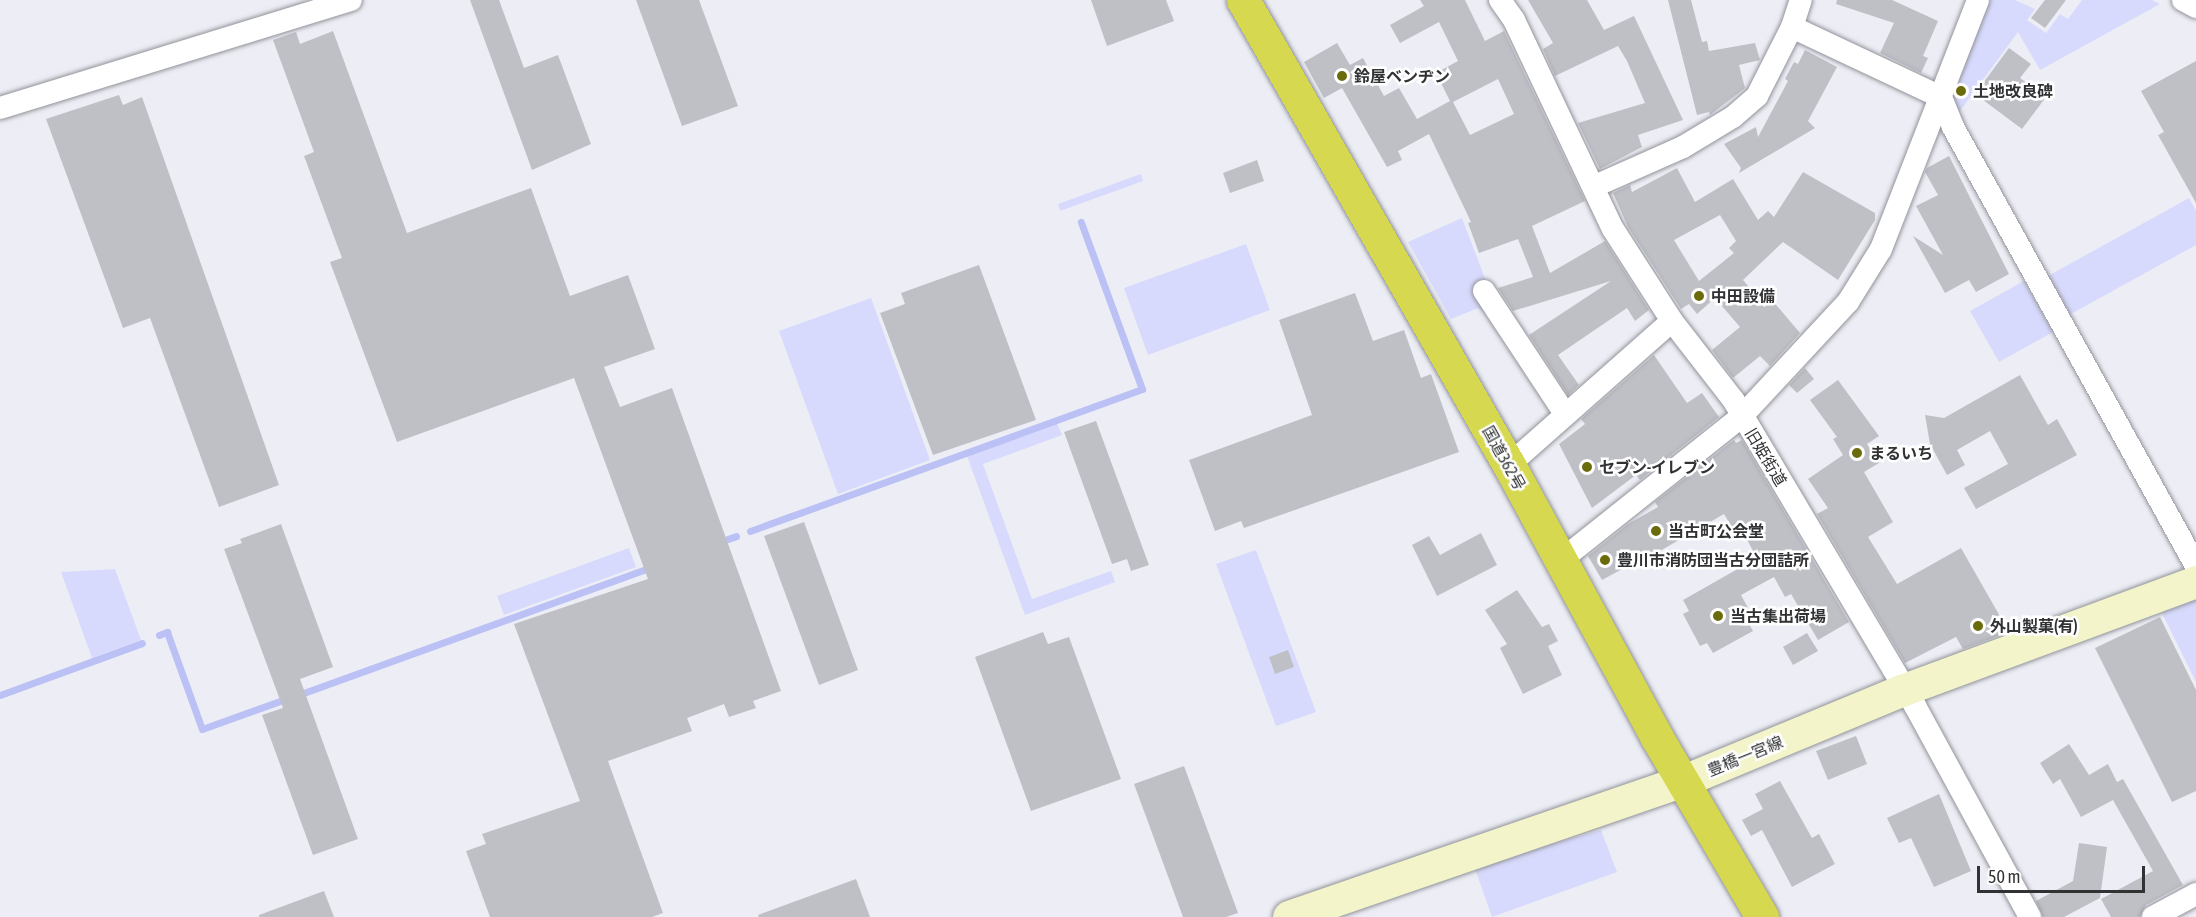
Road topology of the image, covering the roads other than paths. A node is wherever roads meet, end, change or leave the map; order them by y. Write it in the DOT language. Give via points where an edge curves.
graph roads {
  1 [pos="351,0"];
  2 [pos="1243,0"];
  3 [pos="1500,0"];
  4 [pos="1801,0"];
  5 [pos="1978,0"];
  6 [pos="2183,0"];
  7 [pos="2196,7"];
  8 [pos="1792,27"];
  9 [pos="1941,98"];
  10 [pos="0,108"];
  11 [pos="1596,186"];
  12 [pos="1484,291"];
  13 [pos="1672,321"];
  14 [pos="1565,414"];
  15 [pos="1742,416"];
  16 [pos="1509,465"];
  17 [pos="1560,561"];
  18 [pos="2196,566"];
  19 [pos="2196,582"];
  20 [pos="1902,691"];
  21 [pos="1682,782"];
  22 [pos="2196,894"];
  23 [pos="1289,917"];
  24 [pos="1762,917"];
  25 [pos="2030,917"];
  26 [pos="2153,917"];
  1 -- 10 [label="street"];
  2 -- 16 [label="highway, 国道362号"];
  3 -- 11 [label="street, 旧姫街道" via="1514,20"];
  4 -- 8 [label="street"];
  5 -- 9 [label="street"];
  6 -- 7 [label="street"];
  8 -- 9 [label="street"];
  8 -- 11 [label="street" via="1756,96 1732,117 1683,147"];
  9 -- 15 [label="street" via="1881,249 1848,302"];
  9 -- 18 [label="street" via="1953,127"];
  11 -- 13 [label="street, 旧姫街道" via="1613,229"];
  12 -- 14 [label="street"];
  13 -- 14 [label="street"];
  13 -- 15 [label="street, 旧姫街道"];
  14 -- 16 [label="street"];
  15 -- 17 [label="street"];
  15 -- 20 [label="street, 旧姫街道"];
  16 -- 17 [label="highway, 国道362号"];
  17 -- 21 [label="highway, 国道362号"];
  19 -- 20 [label="main road, 豊橋一宮線"];
  20 -- 21 [label="main road, 豊橋一宮線"];
  20 -- 25 [label="street, 旧姫街道" via="1915,706"];
  21 -- 23 [label="main road, 豊橋一宮線"];
  21 -- 24 [label="highway, 国道362号"];
  22 -- 26 [label="street"];
}
